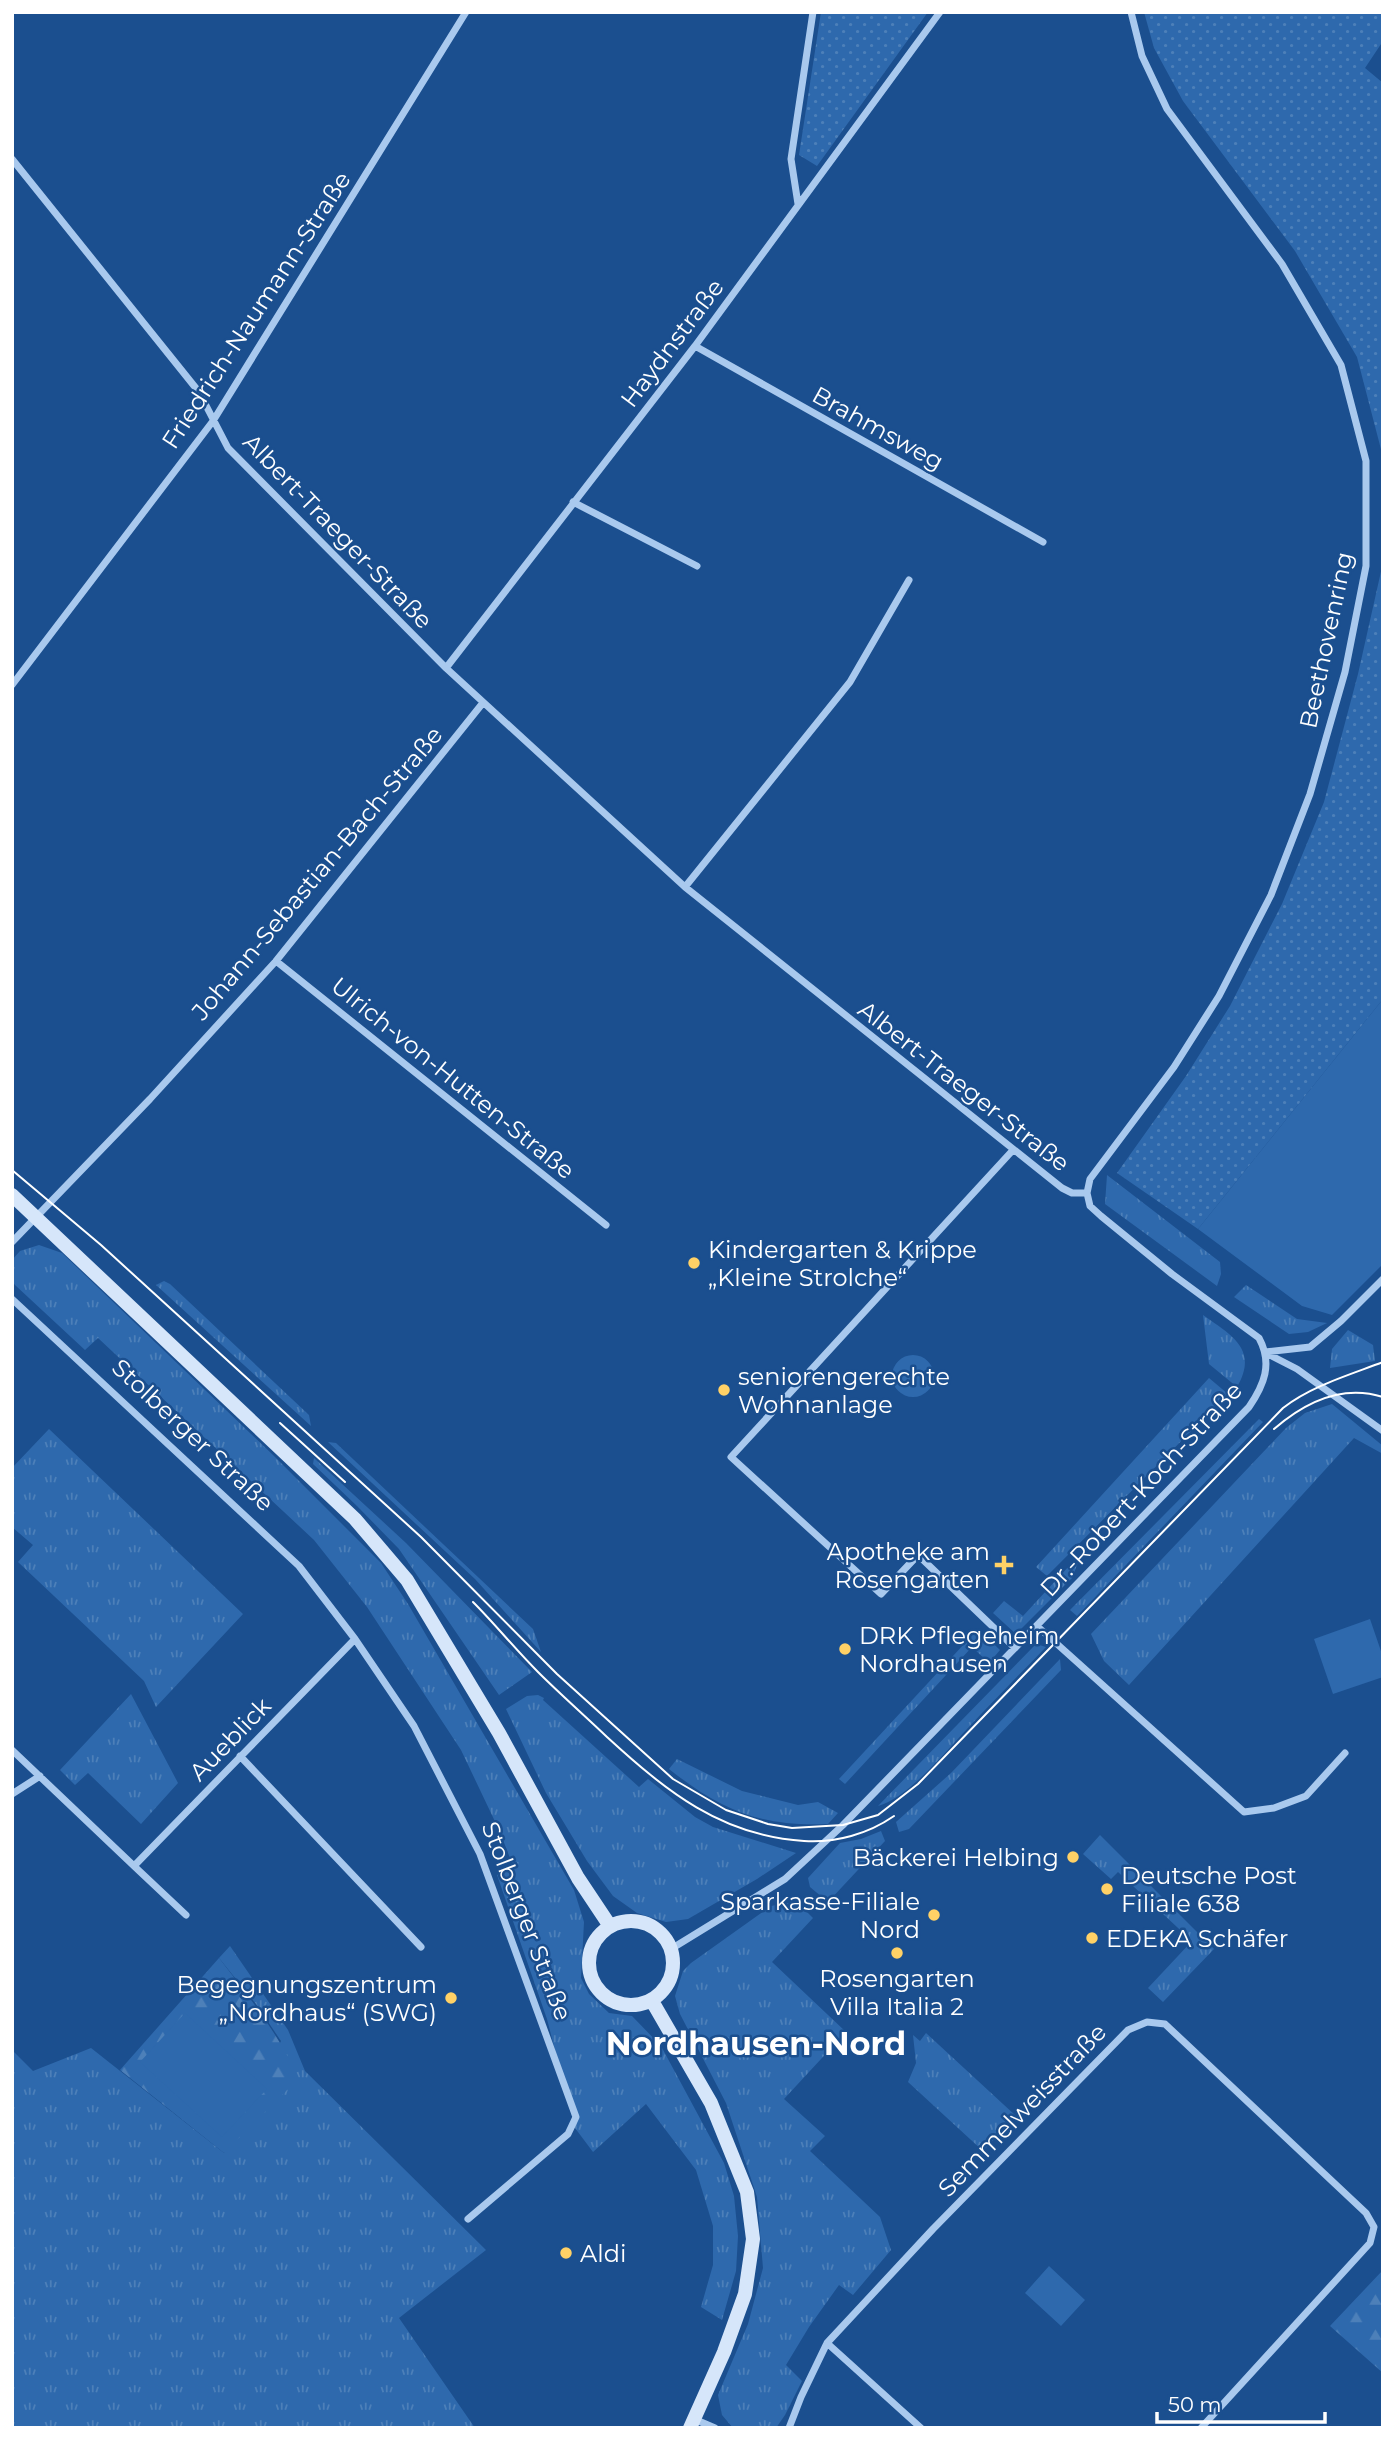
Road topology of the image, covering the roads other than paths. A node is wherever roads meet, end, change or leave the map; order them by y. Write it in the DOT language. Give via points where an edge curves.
graph roads {
  1 [pos="466,12"];
  2 [pos="813,12"];
  3 [pos="940,12"];
  4 [pos="1131,12"];
  5 [pos="12,159"];
  6 [pos="798,204"];
  7 [pos="695,346"];
  8 [pos="213,421"];
  9 [pos="573,502"];
  10 [pos="1044,542"];
  11 [pos="698,566"];
  12 [pos="909,580"];
  13 [pos="446,668"];
  14 [pos="12,685"];
  15 [pos="482,704"];
  16 [pos="685,887"];
  17 [pos="276,961"];
  18 [pos="1013,1150"];
  19 [pos="1087,1194"];
  20 [pos="12,1195"];
  21 [pos="35,1217"];
  22 [pos="606,1225"];
  23 [pos="12,1242"];
  24 [pos="1383,1279"];
  25 [pos="12,1299"];
  26 [pos="1265,1352"];
  27 [pos="1383,1431"];
  28 [pos="1037,1626"];
  29 [pos="355,1639"];
  30 [pos="1015,1648"];
  31 [pos="12,1750"];
  32 [pos="1345,1753"];
  33 [pos="240,1756"];
  34 [pos="40,1776"];
  35 [pos="12,1794"];
  36 [pos="134,1866"];
  37 [pos="186,1915"];
  38 [pos="610,1926"];
  39 [pos="421,1947"];
  40 [pos="671,1949"];
  41 [pos="652,2001"];
  42 [pos="468,2219"];
  43 [pos="827,2343"];
  44 [pos="692,2423"];
  45 [pos="715,2428"];
  46 [pos="789,2428"];
  47 [pos="921,2428"];
  48 [pos="1201,2428"];
  1 -- 8 [label="street, Friedrich-Naumann-Straße"];
  2 -- 6 [label="street" via="792,159"];
  3 -- 6 [label="street, Haydnstraße"];
  4 -- 19 [label="street, Beethovenring" via="1142,56 1167,109 1282,264 1341,365 1366,461 1367,566 1345,671 1310,793 1271,895 1219,996 1174,1068 1090,1180"];
  5 -- 8 [label="street, Albert-Traeger-Straße" via="199,392"];
  6 -- 7 [label="street, Haydnstraße"];
  7 -- 9 [label="street, Haydnstraße"];
  7 -- 10 [label="street, Brahmsweg"];
  8 -- 13 [label="street, Albert-Traeger-Straße" via="228,448"];
  8 -- 14 [label="street, Friedrich-Naumann-Straße"];
  9 -- 11 [label="street"];
  9 -- 13 [label="street, Haydnstraße"];
  12 -- 16 [label="street" via="849,682"];
  13 -- 15 [label="street, Albert-Traeger-Straße"];
  15 -- 16 [label="street, Albert-Traeger-Straße"];
  15 -- 17 [label="street, Johann-Sebastian-Bach-Straße"];
  16 -- 18 [label="street, Albert-Traeger-Straße"];
  17 -- 21 [label="street, Johann-Sebastian-Bach-Straße"];
  17 -- 22 [label="street, Ulrich-von-Hutten-Straße"];
  18 -- 19 [label="street, Albert-Traeger-Straße" via="1062,1188"];
  18 -- 30 [label="street" via="732,1457 881,1594 918,1555"];
  19 -- 26 [label="street, Albert-Traeger-Straße" via="1090,1206 1101,1216 1259,1338"];
  20 -- 21 [label="main road, Stolberger Straße"];
  21 -- 23 [label="street"];
  21 -- 38 [label="main road, Stolberger Straße" via="355,1519 407,1580"];
  24 -- 26 [label="street" via="1310,1347"];
  25 -- 29 [label="street, Stolberger Straße" via="299,1566"];
  26 -- 27 [label="street, Albert-Traeger-Straße" via="1297,1369"];
  26 -- 28 [label="street, Dr.-Robert-Koch-Straße" via="1265,1381 1250,1407"];
  28 -- 30 [label="street, Dr.-Robert-Koch-Straße"];
  28 -- 32 [label="street, Dr.-Robert-Koch-Straße" via="1244,1812 1274,1808 1306,1796"];
  29 -- 33 [label="street, Aueblick"];
  29 -- 42 [label="street, Stolberger Straße" via="414,1726 480,1854 576,2117 568,2134"];
  30 -- 40 [label="street, Dr.-Robert-Koch-Straße" via="785,1879"];
  31 -- 34 [label="street"];
  33 -- 36 [label="street, Aueblick"];
  33 -- 39 [label="street"];
  34 -- 35 [label="street"];
  34 -- 36 [label="street"];
  36 -- 37 [label="street"];
  38 -- 40 [label="main road" via="638,1921 652,1926"];
  38 -- 41 [label="main road" via="591,1949 591,1978 598,1991 623,2005"];
  40 -- 41 [label="main road" via="673,1972"];
  41 -- 44 [label="main road" via="710,2103 747,2192 753,2239 745,2294"];
  43 -- 46 [label="street, Semmelweisstraße"];
  43 -- 47 [label="street"];
  43 -- 48 [label="street, Semmelweisstraße" via="1128,2030 1147,2022 1164,2024 1366,2213 1374,2227 1370,2243"];
  44 -- 45 [label="street"];
}
